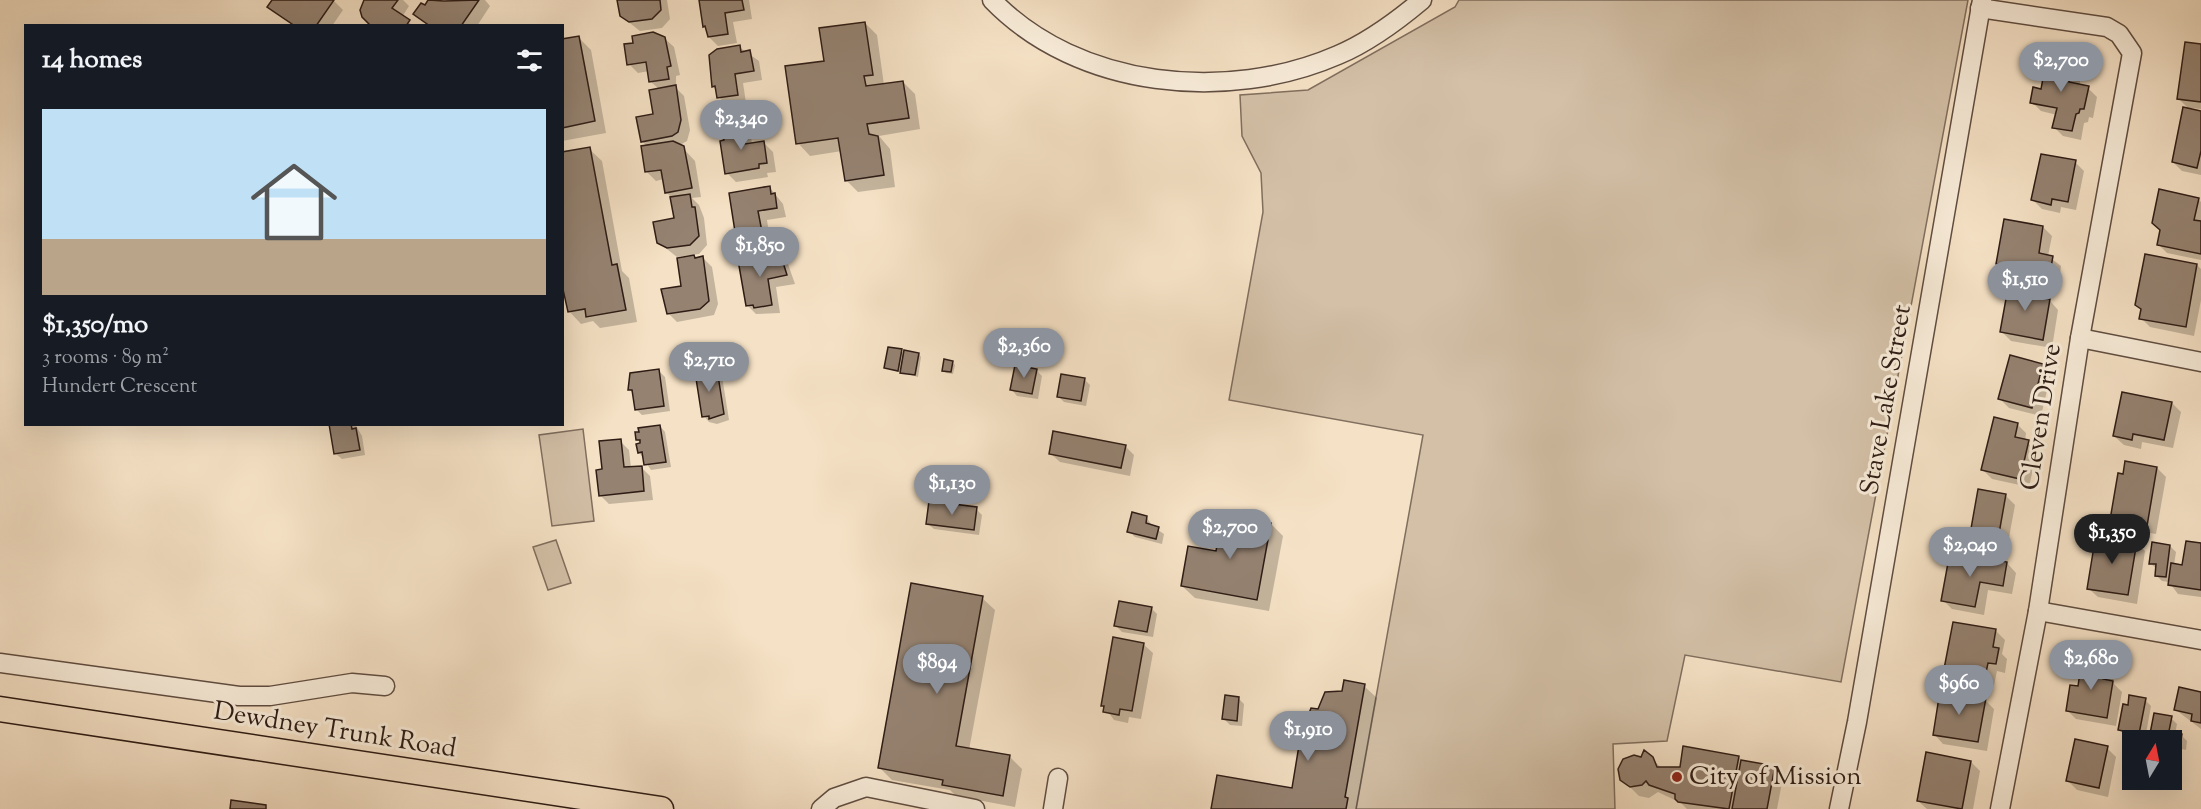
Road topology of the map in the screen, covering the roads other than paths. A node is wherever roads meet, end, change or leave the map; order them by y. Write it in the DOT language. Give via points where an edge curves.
graph roads {
  1 [pos="992,0"];
  2 [pos="1422,0"];
  3 [pos="1981,4"];
  4 [pos="2080,338"];
  5 [pos="2201,362"];
  6 [pos="2038,611"];
  7 [pos="2201,640"];
  8 [pos="0,663"];
  9 [pos="385,686"];
  10 [pos="0,709"];
  11 [pos="1058,778"];
  12 [pos="661,809"];
  13 [pos="821,809"];
  14 [pos="975,809"];
  15 [pos="1053,809"];
  16 [pos="1839,809"];
  17 [pos="2000,809"];
  1 -- 2 [label="street" via="1064,50 1133,75 1205,83 1274,75 1339,55 1371,38"];
  3 -- 4 [label="street, Cleven Drive" via="2107,27 2119,34 2132,53"];
  3 -- 16 [label="street, Stave Lake Street"];
  4 -- 5 [label="street"];
  4 -- 6 [label="street, Cleven Drive"];
  6 -- 7 [label="street"];
  6 -- 17 [label="street, Cleven Drive"];
  8 -- 9 [label="street" via="239,696 270,696 352,682"];
  10 -- 12 [label="main road, Dewdney Trunk Road"];
  11 -- 15 [label="street"];
  13 -- 14 [label="street" via="834,798 866,787"];
}
